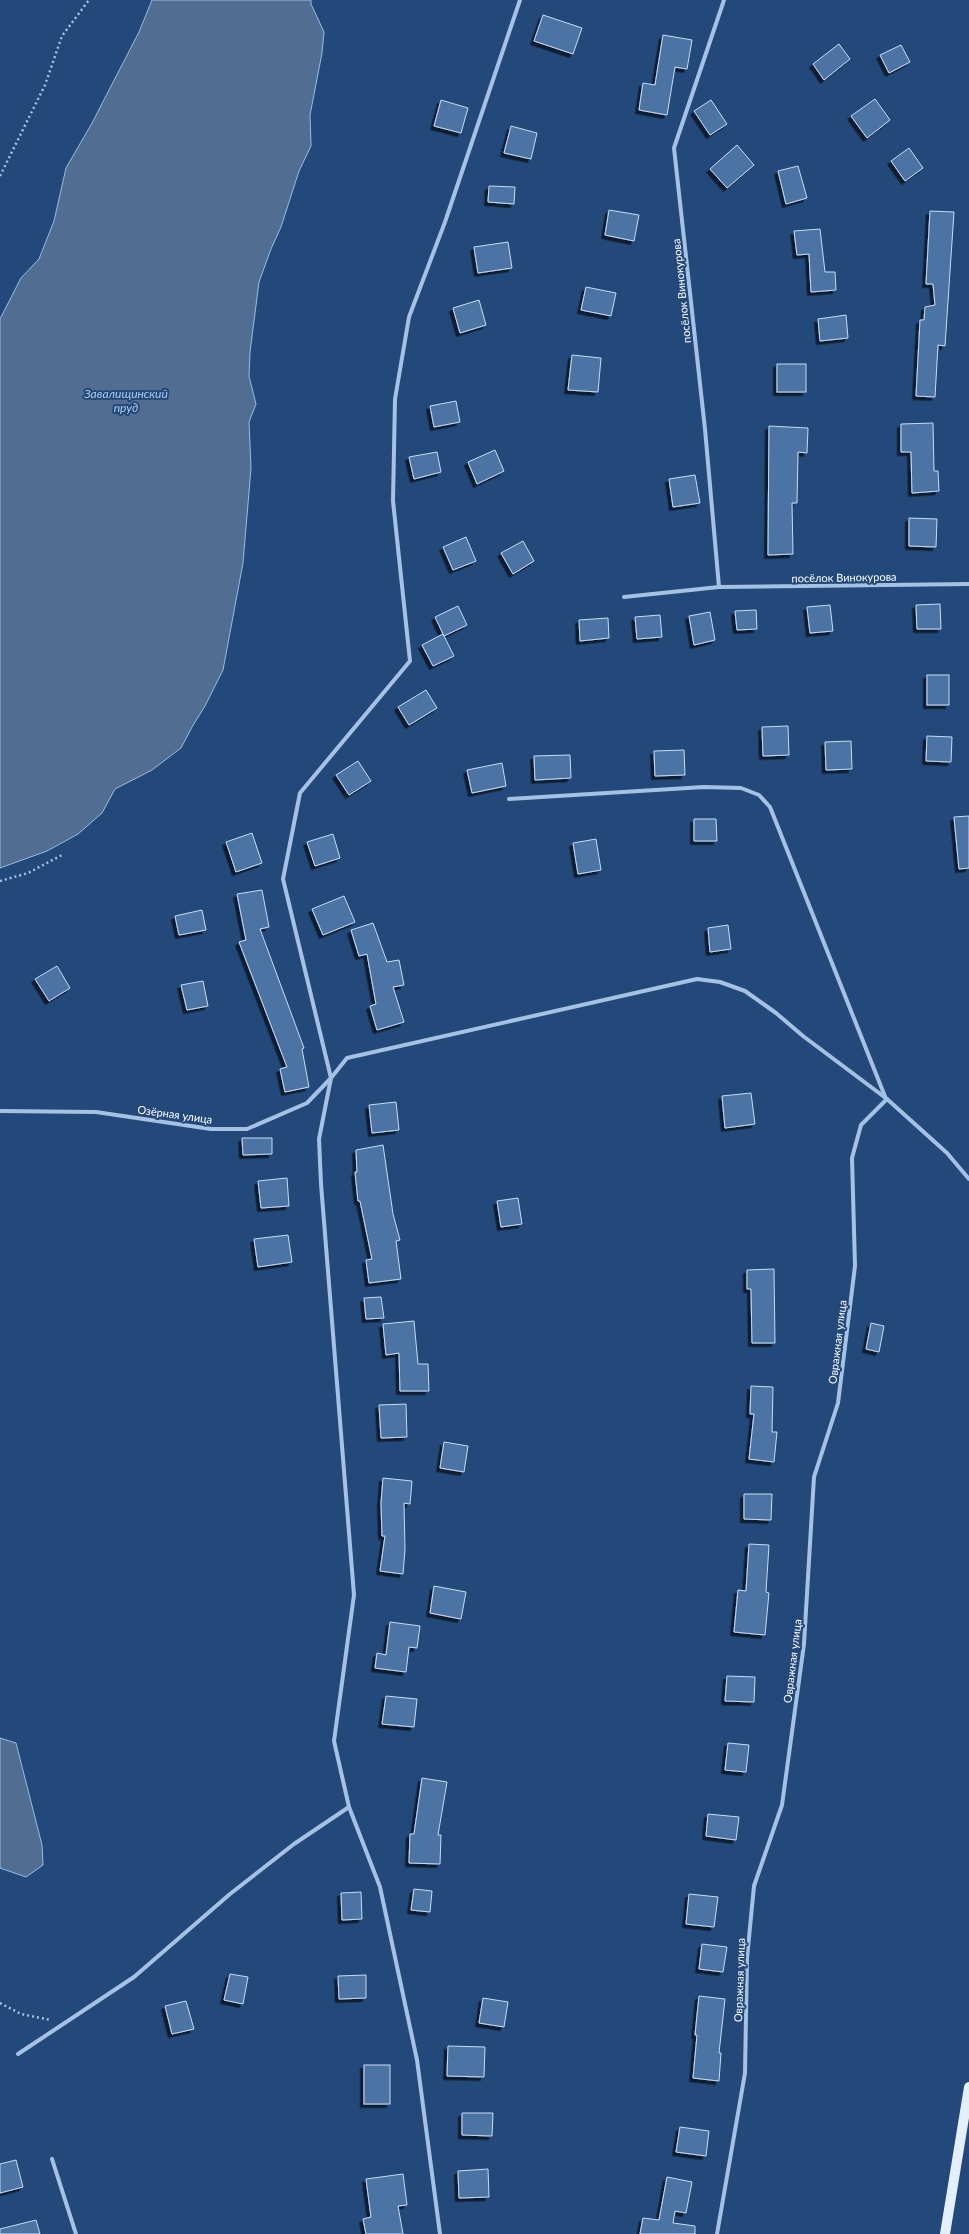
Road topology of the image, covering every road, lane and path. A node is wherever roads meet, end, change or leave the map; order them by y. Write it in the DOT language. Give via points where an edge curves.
graph roads {
  1 [pos="89,0"];
  2 [pos="520,0"];
  3 [pos="724,0"];
  4 [pos="0,176"];
  5 [pos="969,584"];
  6 [pos="719,587"];
  7 [pos="624,597"];
  8 [pos="509,799"];
  9 [pos="62,855"];
  10 [pos="0,881"];
  11 [pos="330,1078"];
  12 [pos="887,1099"];
  13 [pos="0,1111"];
  14 [pos="969,1180"];
  15 [pos="349,1807"];
  16 [pos="0,2004"];
  17 [pos="67,2023"];
  18 [pos="18,2054"];
  19 [pos="969,2087"];
  20 [pos="52,2159"];
  21 [pos="76,2234"];
  22 [pos="440,2234"];
  23 [pos="717,2234"];
  24 [pos="944,2234"];
  1 -- 4 [label="path" via="62,36 45,85"];
  2 -- 11 [label="street" via="445,222 409,316 396,392 393,501 410,661 300,793 283,879"];
  3 -- 6 [label="street, посёлок Винокурова" via="674,148 705,429"];
  5 -- 6 [label="street, посёлок Винокурова"];
  6 -- 7 [label="street, посёлок Винокурова"];
  8 -- 12 [label="street" via="704,787 742,788 759,795 770,808"];
  9 -- 10 [label="path" via="28,873"];
  11 -- 12 [label="street, Озёрная улица" via="347,1058 697,979 720,982 745,991"];
  11 -- 13 [label="street, Озёрная улица" via="307,1103 247,1129 211,1129 96,1112"];
  11 -- 15 [label="street" via="319,1139 321,1184 354,1595 334,1741"];
  12 -- 14 [label="street, Озёрная улица" via="947,1153"];
  12 -- 23 [label="street, Овражная улица" via="861,1125 852,1158 855,1266 838,1403 814,1477 804,1644 782,1805 754,1886 747,1958 746,2073"];
  15 -- 17 [label="street" via="294,1844 230,1894 134,1977"];
  15 -- 22 [label="street" via="380,1887 414,2045"];
  16 -- 17 [label="path" via="20,2014"];
  17 -- 18 [label="street"];
  19 -- 24 [label="main road"];
  20 -- 21 [label="street"];
}
